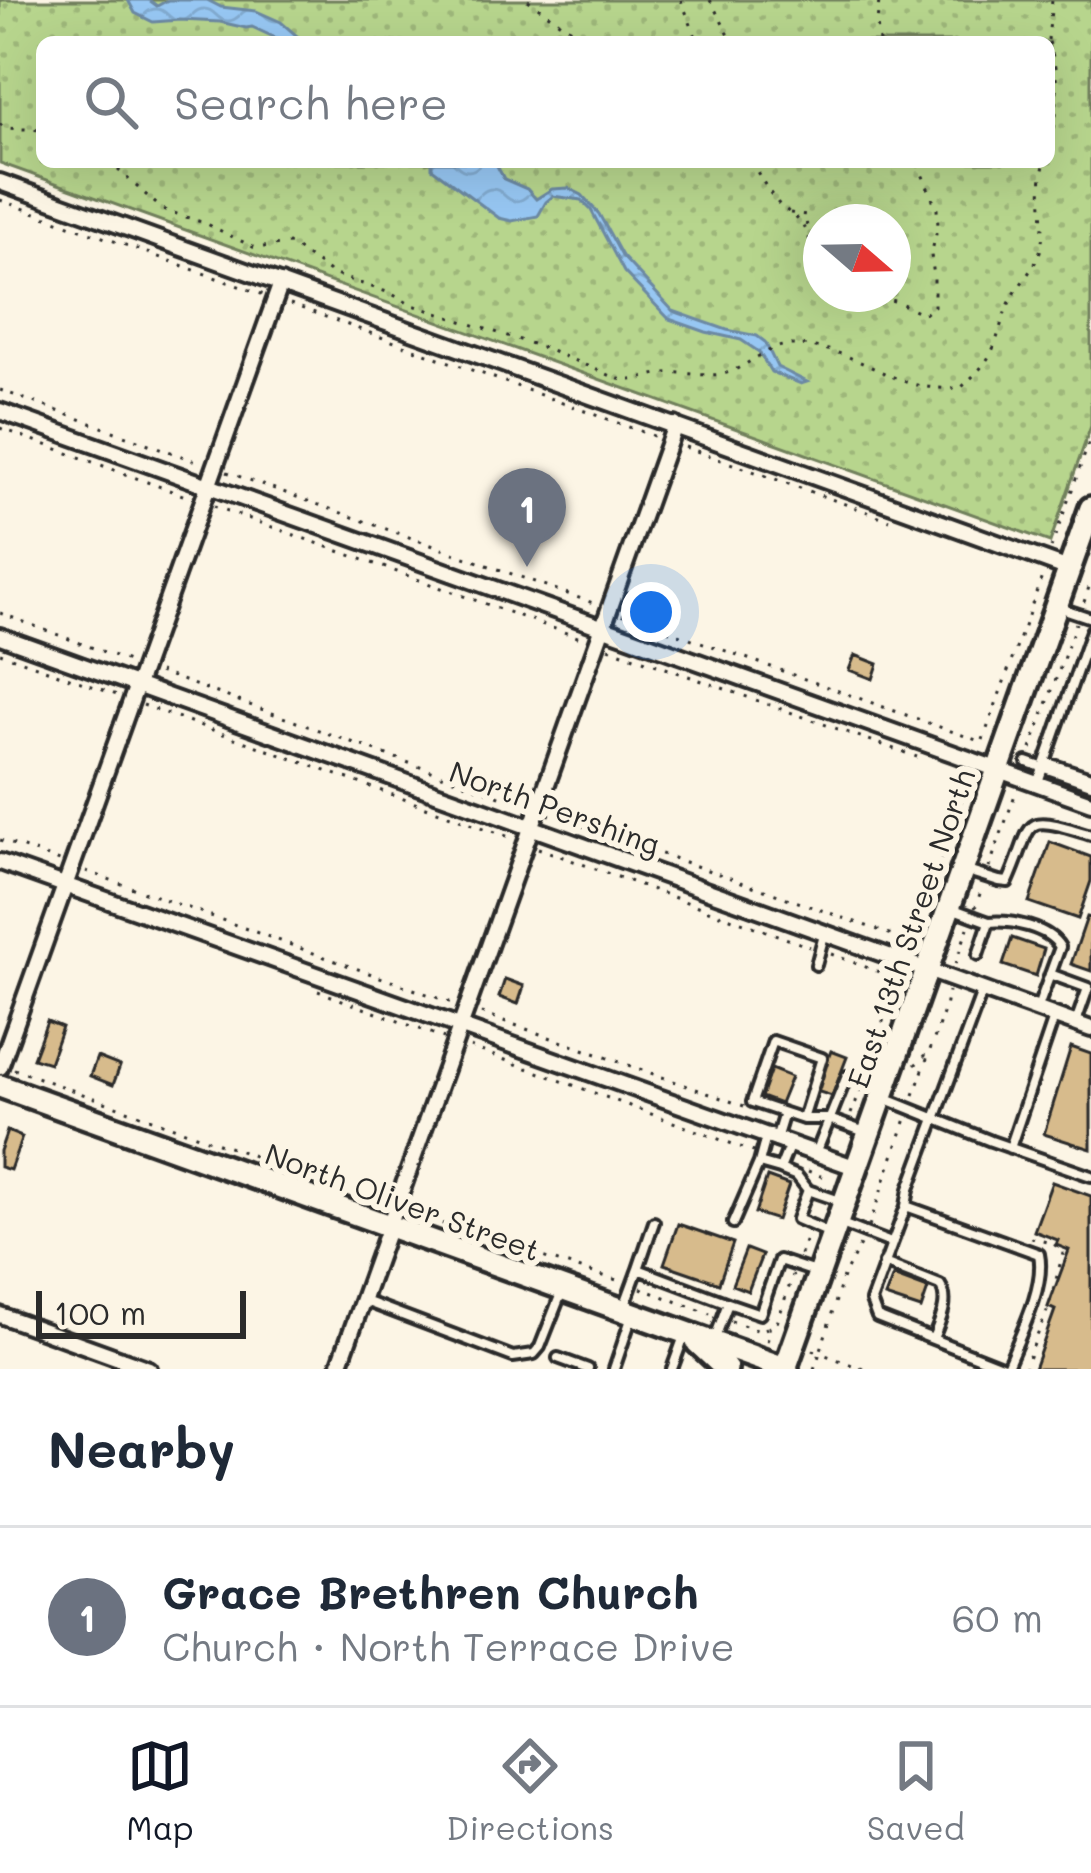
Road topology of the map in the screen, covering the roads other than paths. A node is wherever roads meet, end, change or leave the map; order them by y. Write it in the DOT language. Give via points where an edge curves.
graph roads {
  1 [pos="0,182"];
  2 [pos="281,283"];
  3 [pos="0,411"];
  4 [pos="675,425"];
  5 [pos="208,485"];
  6 [pos="1091,508"];
  7 [pos="1059,565"];
  8 [pos="1056,606"];
  9 [pos="1091,619"];
  10 [pos="604,628"];
  11 [pos="1091,631"];
  12 [pos="0,636"];
  13 [pos="134,693"];
  14 [pos="1027,762"];
  15 [pos="987,766"];
  16 [pos="1042,771"];
  17 [pos="1091,781"];
  18 [pos="1091,802"];
  19 [pos="533,828"];
  20 [pos="1091,835"];
  21 [pos="0,862"];
  22 [pos="963,869"];
  23 [pos="65,885"];
  24 [pos="949,908"];
  25 [pos="989,922"];
  26 [pos="824,933"];
  27 [pos="978,956"];
  28 [pos="816,964"];
  29 [pos="927,970"];
  30 [pos="1050,974"];
  31 [pos="1090,988"];
  32 [pos="982,990"];
  33 [pos="1037,1010"];
  34 [pos="1054,1016"];
  35 [pos="1075,1024"];
  36 [pos="1091,1030"];
  37 [pos="459,1035"];
  38 [pos="0,1067"];
  39 [pos="0,1086"];
  40 [pos="877,1088"];
  41 [pos="783,1116"];
  42 [pos="936,1118"];
  43 [pos="803,1119"];
  44 [pos="829,1120"];
  45 [pos="869,1133"];
  46 [pos="777,1139"];
  47 [pos="1010,1148"];
  48 [pos="816,1153"];
  49 [pos="760,1158"];
  50 [pos="781,1166"];
  51 [pos="857,1168"];
  52 [pos="1091,1176"];
  53 [pos="808,1190"];
  54 [pos="907,1201"];
  55 [pos="839,1220"];
  56 [pos="654,1222"];
  57 [pos="733,1222"];
  58 [pos="389,1228"];
  59 [pos="891,1243"];
  60 [pos="884,1263"];
  61 [pos="638,1269"];
  62 [pos="820,1274"];
  63 [pos="562,1289"];
  64 [pos="363,1300"];
  65 [pos="728,1303"];
  66 [pos="628,1312"];
  67 [pos="0,1315"];
  68 [pos="686,1333"];
  69 [pos="933,1339"];
  70 [pos="714,1343"];
  71 [pos="540,1346"];
  72 [pos="558,1358"];
  73 [pos="1006,1368"];
  74 [pos="149,1369"];
  75 [pos="338,1369"];
  76 [pos="532,1369"];
  77 [pos="588,1369"];
  78 [pos="614,1369"];
  79 [pos="672,1369"];
  80 [pos="726,1369"];
  81 [pos="786,1369"];
  1 -- 2 [label="street"];
  2 -- 4 [label="street"];
  2 -- 5 [label="street"];
  3 -- 5 [label="street"];
  4 -- 7 [label="street"];
  4 -- 10 [label="street"];
  5 -- 10 [label="street"];
  5 -- 13 [label="street"];
  6 -- 7 [label="main road, East 13th Street North"];
  7 -- 8 [label="main road, East 13th Street North"];
  8 -- 9 [label="lane"];
  8 -- 15 [label="main road, East 13th Street North"];
  10 -- 15 [label="street"];
  10 -- 19 [label="street"];
  11 -- 16 [label="lane"];
  12 -- 13 [label="street, North Pershing"];
  13 -- 19 [label="street, North Pershing"];
  13 -- 23 [label="street"];
  14 -- 16 [label="lane"];
  15 -- 16 [label="street"];
  15 -- 22 [label="main road, East 13th Street North"];
  16 -- 17 [label="lane"];
  16 -- 18 [label="street"];
  19 -- 26 [label="street, North Pershing"];
  19 -- 37 [label="street"];
  20 -- 22 [label="lane" via="1035,823 1008,882"];
  21 -- 23 [label="street"];
  22 -- 24 [label="main road, East 13th Street North"];
  23 -- 37 [label="street"];
  23 -- 38 [label="street"];
  24 -- 25 [label="lane"];
  24 -- 29 [label="main road, East 13th Street North"];
  25 -- 27 [label="lane"];
  25 -- 30 [label="lane" via="1055,938 1060,947"];
  26 -- 28 [label="lane"];
  26 -- 29 [label="street, North Pershing"];
  29 -- 32 [label="street, North Pershing"];
  29 -- 40 [label="main road, East 13th Street North"];
  30 -- 31 [label="lane"];
  30 -- 33 [label="lane"];
  31 -- 35 [label="lane"];
  32 -- 33 [label="street, North Pershing"];
  32 -- 42 [label="lane"];
  33 -- 34 [label="street, North Pershing"];
  34 -- 35 [label="street, North Pershing"];
  34 -- 47 [label="lane"];
  35 -- 36 [label="street, North Pershing"];
  37 -- 46 [label="street"];
  37 -- 58 [label="street"];
  39 -- 58 [label="main road, North Oliver Street"];
  40 -- 42 [label="lane"];
  40 -- 44 [label="lane" via="847,1076"];
  40 -- 45 [label="main road, East 13th Street North"];
  41 -- 43 [label="lane"];
  41 -- 43 [label="lane" via="752,1102 773,1041 822,1058"];
  41 -- 46 [label="lane"];
  42 -- 47 [label="lane"];
  42 -- 54 [label="lane"];
  43 -- 44 [label="lane"];
  44 -- 45 [label="lane"];
  44 -- 48 [label="lane"];
  45 -- 51 [label="main road, East 13th Street North"];
  46 -- 48 [label="street"];
  46 -- 49 [label="lane"];
  46 -- 50 [label="lane"];
  47 -- 52 [label="lane"];
  48 -- 51 [label="street"];
  49 -- 50 [label="lane"];
  49 -- 57 [label="lane"];
  50 -- 53 [label="lane"];
  51 -- 55 [label="main road, East 13th Street North"];
  53 -- 55 [label="lane" via="822,1195"];
  53 -- 55 [label="lane" via="797,1219"];
  54 -- 59 [label="lane"];
  54 -- 73 [label="lane" via="1039,1254 1042,1270"];
  55 -- 59 [label="lane"];
  55 -- 62 [label="main road, East 13th Street North"];
  56 -- 61 [label="lane"];
  58 -- 63 [label="main road, North Oliver Street"];
  58 -- 64 [label="street"];
  59 -- 60 [label="lane"];
  60 -- 69 [label="lane" via="871,1301 878,1317"];
  60 -- 69 [label="lane" via="940,1285 946,1304"];
  61 -- 65 [label="lane"];
  61 -- 66 [label="lane"];
  62 -- 65 [label="lane" via="779,1259 760,1314"];
  62 -- 81 [label="main road, East 13th Street North"];
  63 -- 66 [label="main road, North Oliver Street"];
  63 -- 71 [label="lane"];
  64 -- 71 [label="lane" via="513,1357"];
  64 -- 75 [label="street"];
  65 -- 70 [label="lane"];
  66 -- 68 [label="main road, North Oliver Street"];
  66 -- 78 [label="lane"];
  67 -- 74 [label="street"];
  68 -- 70 [label="main road, North Oliver Street"];
  68 -- 79 [label="lane"];
  68 -- 80 [label="main road"];
  69 -- 73 [label="lane"];
  70 -- 81 [label="main road, North Oliver Street"];
  71 -- 76 [label="lane"];
  72 -- 77 [label="lane"];
}
